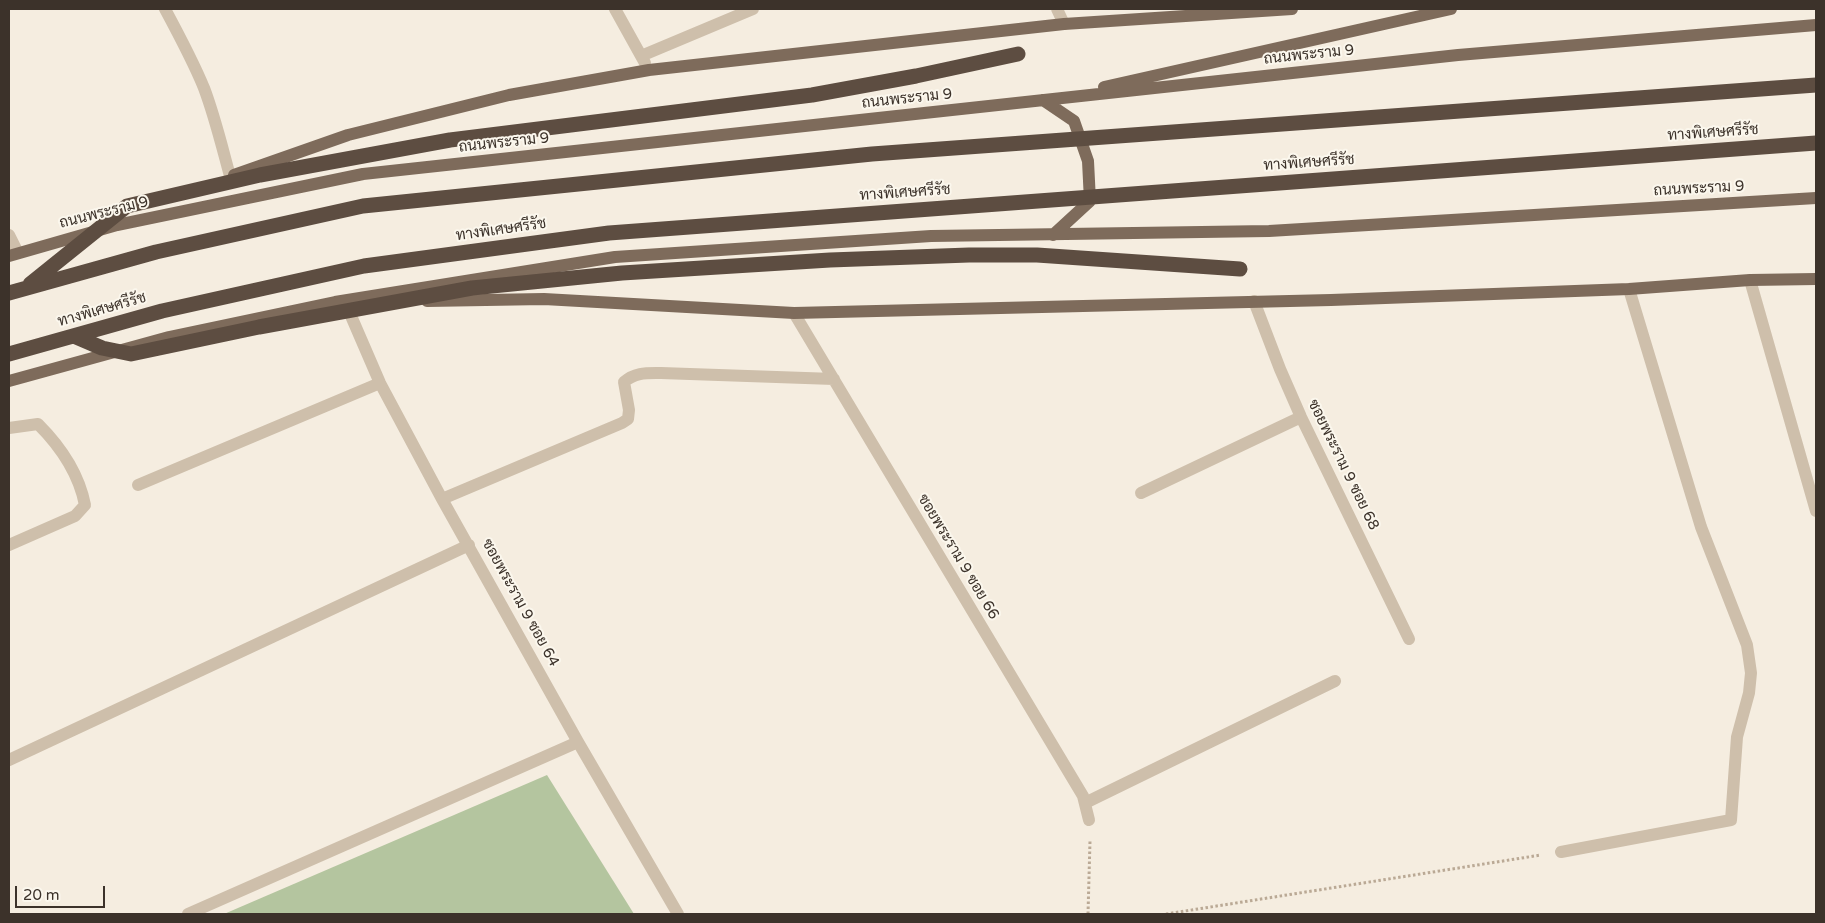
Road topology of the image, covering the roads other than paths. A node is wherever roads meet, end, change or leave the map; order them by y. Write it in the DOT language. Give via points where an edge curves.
graph roads {
  1 [pos="165,9"];
  2 [pos="615,9"];
  3 [pos="752,9"];
  4 [pos="1056,9"];
  5 [pos="1292,9"];
  6 [pos="1451,9"];
  7 [pos="1064,24"];
  8 [pos="1816,26"];
  9 [pos="1018,54"];
  10 [pos="641,56"];
  11 [pos="649,70"];
  12 [pos="1816,85"];
  13 [pos="1043,100"];
  14 [pos="1816,143"];
  15 [pos="230,176"];
  16 [pos="1816,198"];
  17 [pos="117,225"];
  18 [pos="1053,235"];
  19 [pos="9,236"];
  20 [pos="13,255"];
  21 [pos="1240,268"];
  22 [pos="1816,279"];
  23 [pos="1750,280"];
  24 [pos="25,288"];
  25 [pos="1629,288"];
  26 [pos="9,293"];
  27 [pos="340,302"];
  28 [pos="1254,302"];
  29 [pos="794,313"];
  30 [pos="74,336"];
  31 [pos="9,354"];
  32 [pos="834,379"];
  33 [pos="9,381"];
  34 [pos="380,383"];
  35 [pos="1301,417"];
  36 [pos="9,428"];
  37 [pos="138,485"];
  38 [pos="1141,493"];
  39 [pos="442,499"];
  40 [pos="1816,511"];
  41 [pos="9,545"];
  42 [pos="469,545"];
  43 [pos="1409,639"];
  44 [pos="1335,681"];
  45 [pos="578,742"];
  46 [pos="9,760"];
  47 [pos="1085,803"];
  48 [pos="1089,820"];
  49 [pos="1561,852"];
  50 [pos="188,914"];
  51 [pos="678,914"];
  1 -- 15 [label="street" via="204,89"];
  2 -- 10 [label="street"];
  3 -- 10 [label="street"];
  4 -- 7 [label="street"];
  5 -- 7 [label="main road"];
  6 -- 13 [label="main road"];
  7 -- 11 [label="main road"];
  8 -- 13 [label="main road, ถนนพระราม 9" via="1458,56"];
  9 -- 24 [label="highway, bridge" via="812,94 450,140 260,175 127,206"];
  10 -- 11 [label="street"];
  11 -- 15 [label="main road" via="509,95 348,135"];
  12 -- 24 [label="highway, bridge" via="872,154 363,206 156,252"];
  13 -- 17 [label="main road, ถนนพระราม 9" via="362,174"];
  13 -- 18 [label="main road" via="1074,122 1088,161 1090,201"];
  14 -- 30 [label="highway, ทางพิเศษศรีรัช, bridge" via="609,233 364,266 162,311"];
  15 -- 17 [label="main road"];
  16 -- 18 [label="main road, ถนนพระราม 9" via="1268,231"];
  17 -- 20 [label="main road, ถนนพระราม 9"];
  18 -- 27 [label="main road, ถนนพระราม 9" via="931,236 615,257"];
  19 -- 20 [label="street"];
  21 -- 30 [label="highway, bridge" via="1037,255 830,260 622,273 472,288 259,326 131,354 102,348"];
  22 -- 23 [label="main road"];
  23 -- 25 [label="main road"];
  23 -- 40 [label="street"];
  24 -- 26 [label="highway, bridge"];
  25 -- 28 [label="main road"];
  25 -- 49 [label="street" via="1701,527 1747,645 1751,673 1749,692 1737,737 1731,820"];
  27 -- 29 [label="main road" via="544,299"];
  27 -- 33 [label="main road, ถนนพระราม 9" via="169,337"];
  27 -- 34 [label="street, ซอยพระราม 9 ซอย 64"];
  28 -- 29 [label="main road"];
  28 -- 35 [label="street, ซอยพระราม 9 ซอย 68"];
  29 -- 32 [label="street, ซอยพระราม 9 ซอย 66"];
  30 -- 31 [label="highway, ทางพิเศษศรีรัช, bridge"];
  32 -- 39 [label="street" via="662,373 630,376 624,382 628,419 622,424"];
  32 -- 47 [label="street, ซอยพระราม 9 ซอย 66"];
  34 -- 37 [label="street"];
  34 -- 39 [label="street, ซอยพระราม 9 ซอย 64"];
  35 -- 38 [label="street"];
  35 -- 43 [label="street, ซอยพระราม 9 ซอย 68"];
  36 -- 41 [label="street" via="38,424 74,472 85,505 75,516"];
  39 -- 42 [label="street, ซอยพระราม 9 ซอย 64"];
  42 -- 45 [label="street, ซอยพระราม 9 ซอย 64"];
  42 -- 46 [label="street"];
  44 -- 47 [label="street"];
  45 -- 50 [label="street"];
  45 -- 51 [label="street, ซอยพระราม 9 ซอย 64"];
  47 -- 48 [label="street, ซอยพระราม 9 ซอย 66"];
}
